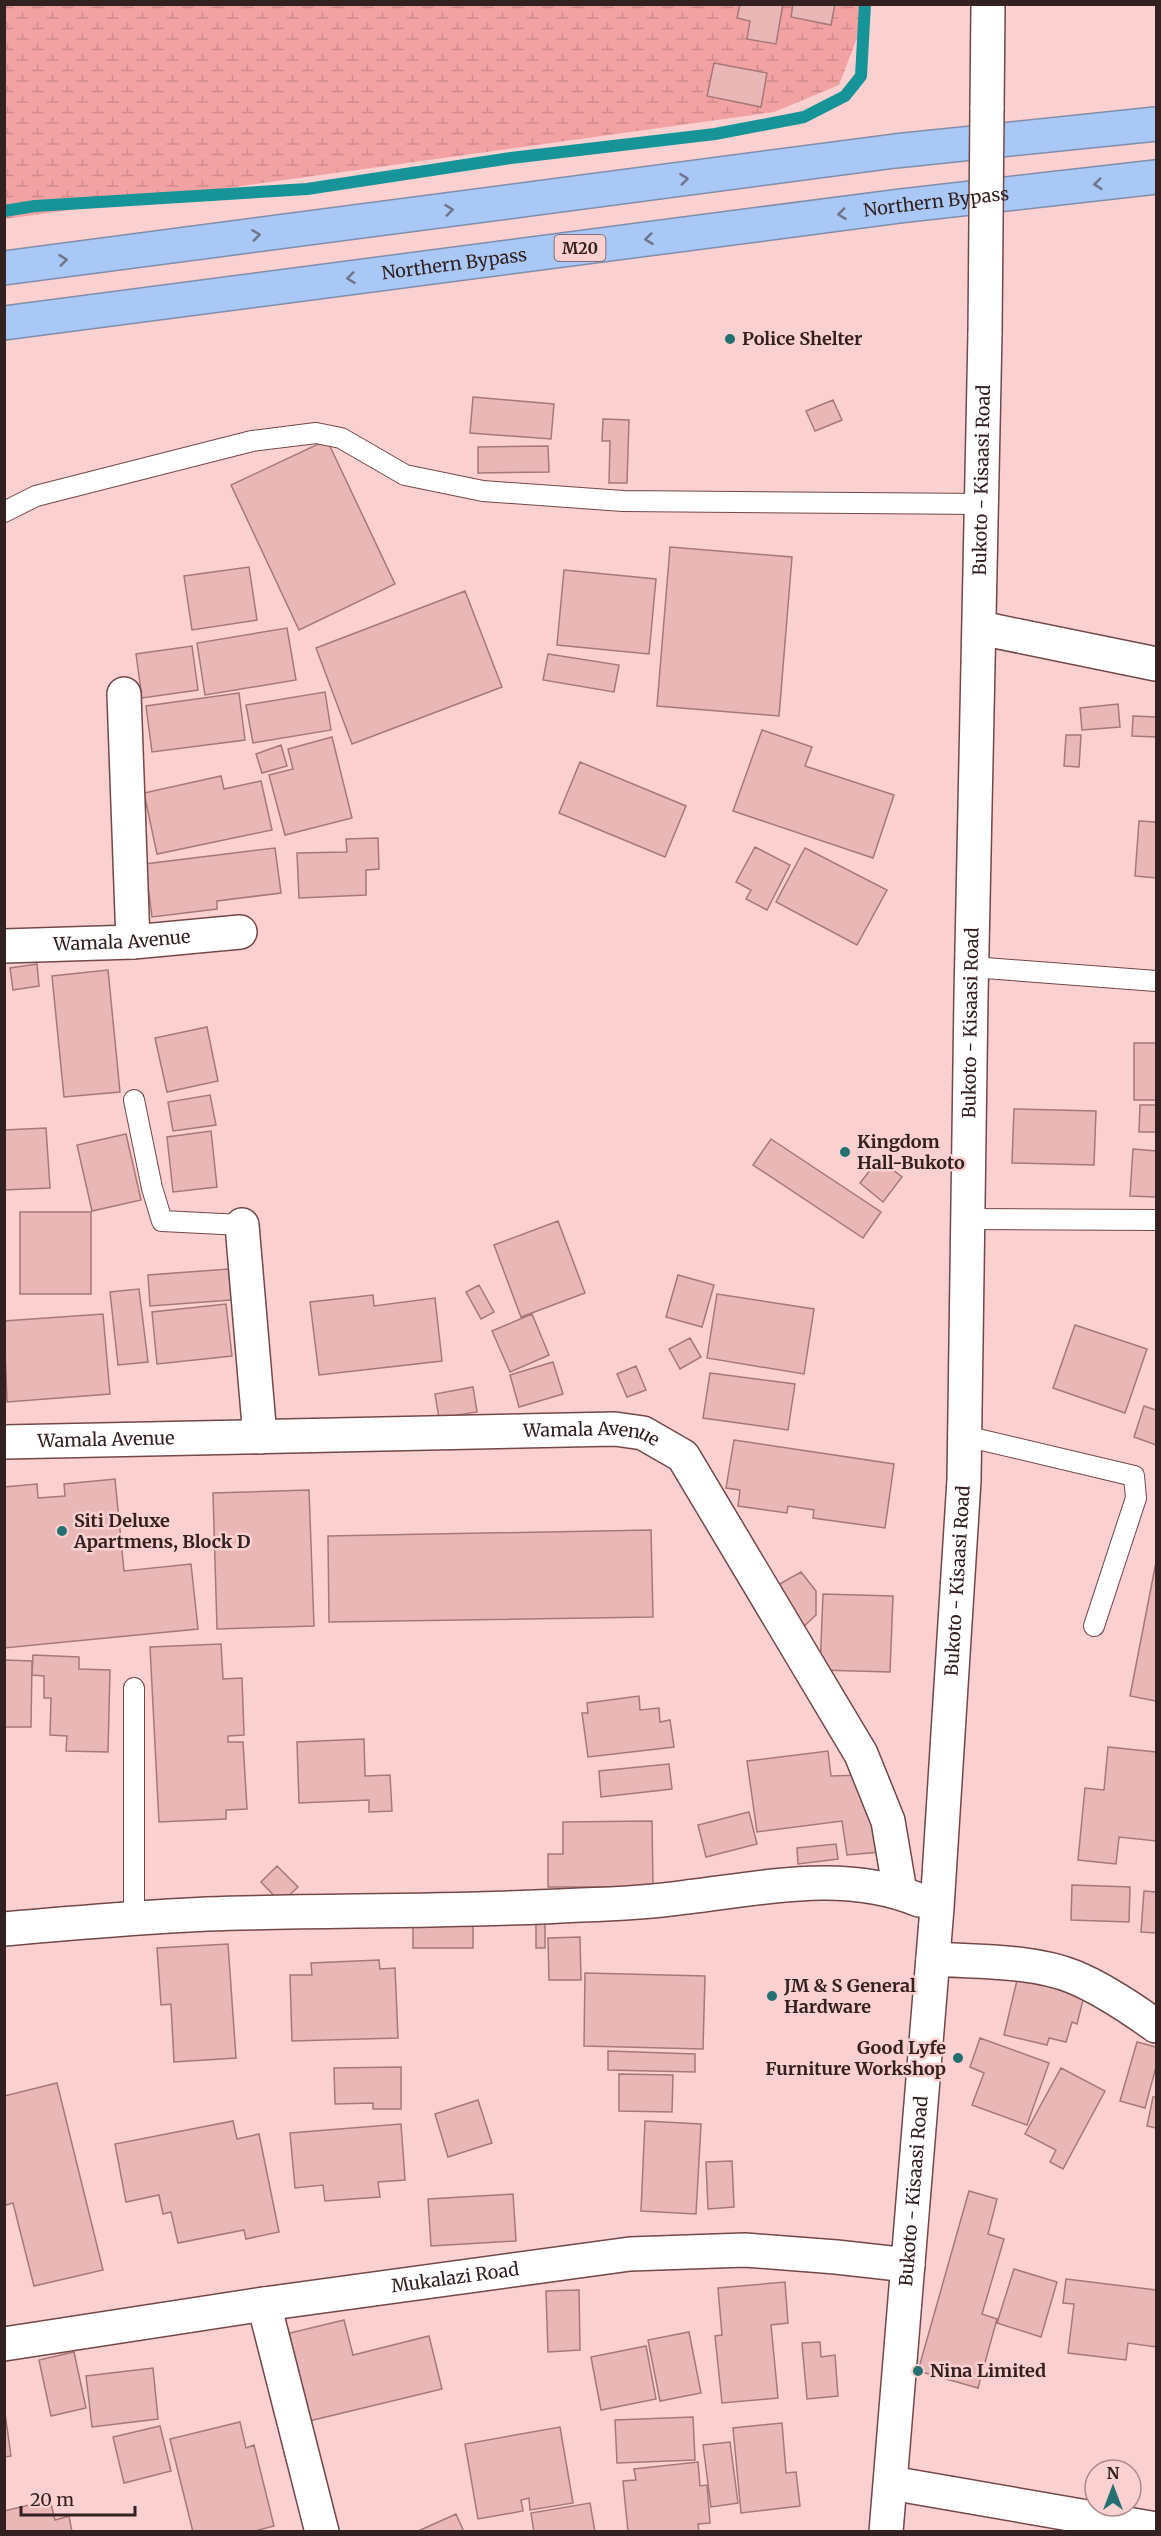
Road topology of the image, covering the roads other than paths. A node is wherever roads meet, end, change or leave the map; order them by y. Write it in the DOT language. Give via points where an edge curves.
graph roads {
  1 [pos="988,4"];
  2 [pos="1156,124"];
  3 [pos="1156,177"];
  4 [pos="4,268"];
  5 [pos="4,323"];
  6 [pos="982,504"];
  7 [pos="4,512"];
  8 [pos="980,628"];
  9 [pos="1156,664"];
  10 [pos="124,694"];
  11 [pos="240,932"];
  12 [pos="132,942"];
  13 [pos="4,946"];
  14 [pos="972,967"];
  15 [pos="1156,981"];
  16 [pos="134,1100"];
  17 [pos="968,1219"];
  18 [pos="1156,1220"];
  19 [pos="242,1225"];
  20 [pos="965,1436"];
  21 [pos="260,1437"];
  22 [pos="4,1442"];
  23 [pos="1094,1626"];
  24 [pos="134,1688"];
  25 [pos="900,1892"];
  26 [pos="937,1908"];
  27 [pos="134,1919"];
  28 [pos="4,1929"];
  29 [pos="933,1959"];
  30 [pos="1156,2026"];
  31 [pos="908,2265"];
  32 [pos="264,2304"];
  33 [pos="4,2344"];
  34 [pos="891,2482"];
  35 [pos="1156,2529"];
  36 [pos="322,2532"];
  37 [pos="886,2532"];
  1 -- 6 [label="street, Bukoto - Kisaasi Road, bridge"];
  4 -- 2 [label="highway, one-way" via="895,151"];
  3 -- 5 [label="highway, Northern Bypass / M20, one-way" via="900,206"];
  6 -- 7 [label="lane" via="623,501 483,491 405,475 341,438 316,433 252,441 36,496"];
  6 -- 8 [label="street, Bukoto - Kisaasi Road"];
  8 -- 9 [label="street"];
  8 -- 14 [label="street, Bukoto - Kisaasi Road"];
  10 -- 12 [label="street"];
  11 -- 12 [label="street, Wamala Avenue"];
  12 -- 13 [label="street, Wamala Avenue"];
  14 -- 15 [label="lane"];
  14 -- 17 [label="street, Bukoto - Kisaasi Road"];
  16 -- 19 [label="lane" via="162,1221"];
  17 -- 18 [label="lane"];
  17 -- 20 [label="street, Bukoto - Kisaasi Road"];
  19 -- 21 [label="street"];
  20 -- 23 [label="lane" via="1134,1476 1136,1498"];
  20 -- 26 [label="street, Bukoto - Kisaasi Road"];
  21 -- 22 [label="street, Wamala Avenue"];
  21 -- 25 [label="street, Wamala Avenue" via="615,1429 643,1433 682,1456 861,1754 888,1821"];
  24 -- 27 [label="lane"];
  25 -- 26 [label="street"];
  25 -- 27 [label="street" via="835,1883 738,1889 619,1904"];
  26 -- 29 [label="street, Bukoto - Kisaasi Road"];
  27 -- 28 [label="street"];
  29 -- 30 [label="street" via="1046,1969 1073,1977"];
  29 -- 31 [label="street, Bukoto - Kisaasi Road"];
  31 -- 32 [label="street, Mukalazi Road" via="745,2250 630,2254"];
  31 -- 34 [label="street, Bukoto - Kisaasi Road"];
  32 -- 33 [label="street, Mukalazi Road"];
  32 -- 36 [label="street"];
  34 -- 35 [label="street"];
  34 -- 37 [label="street, Bukoto - Kisaasi Road"];
}
